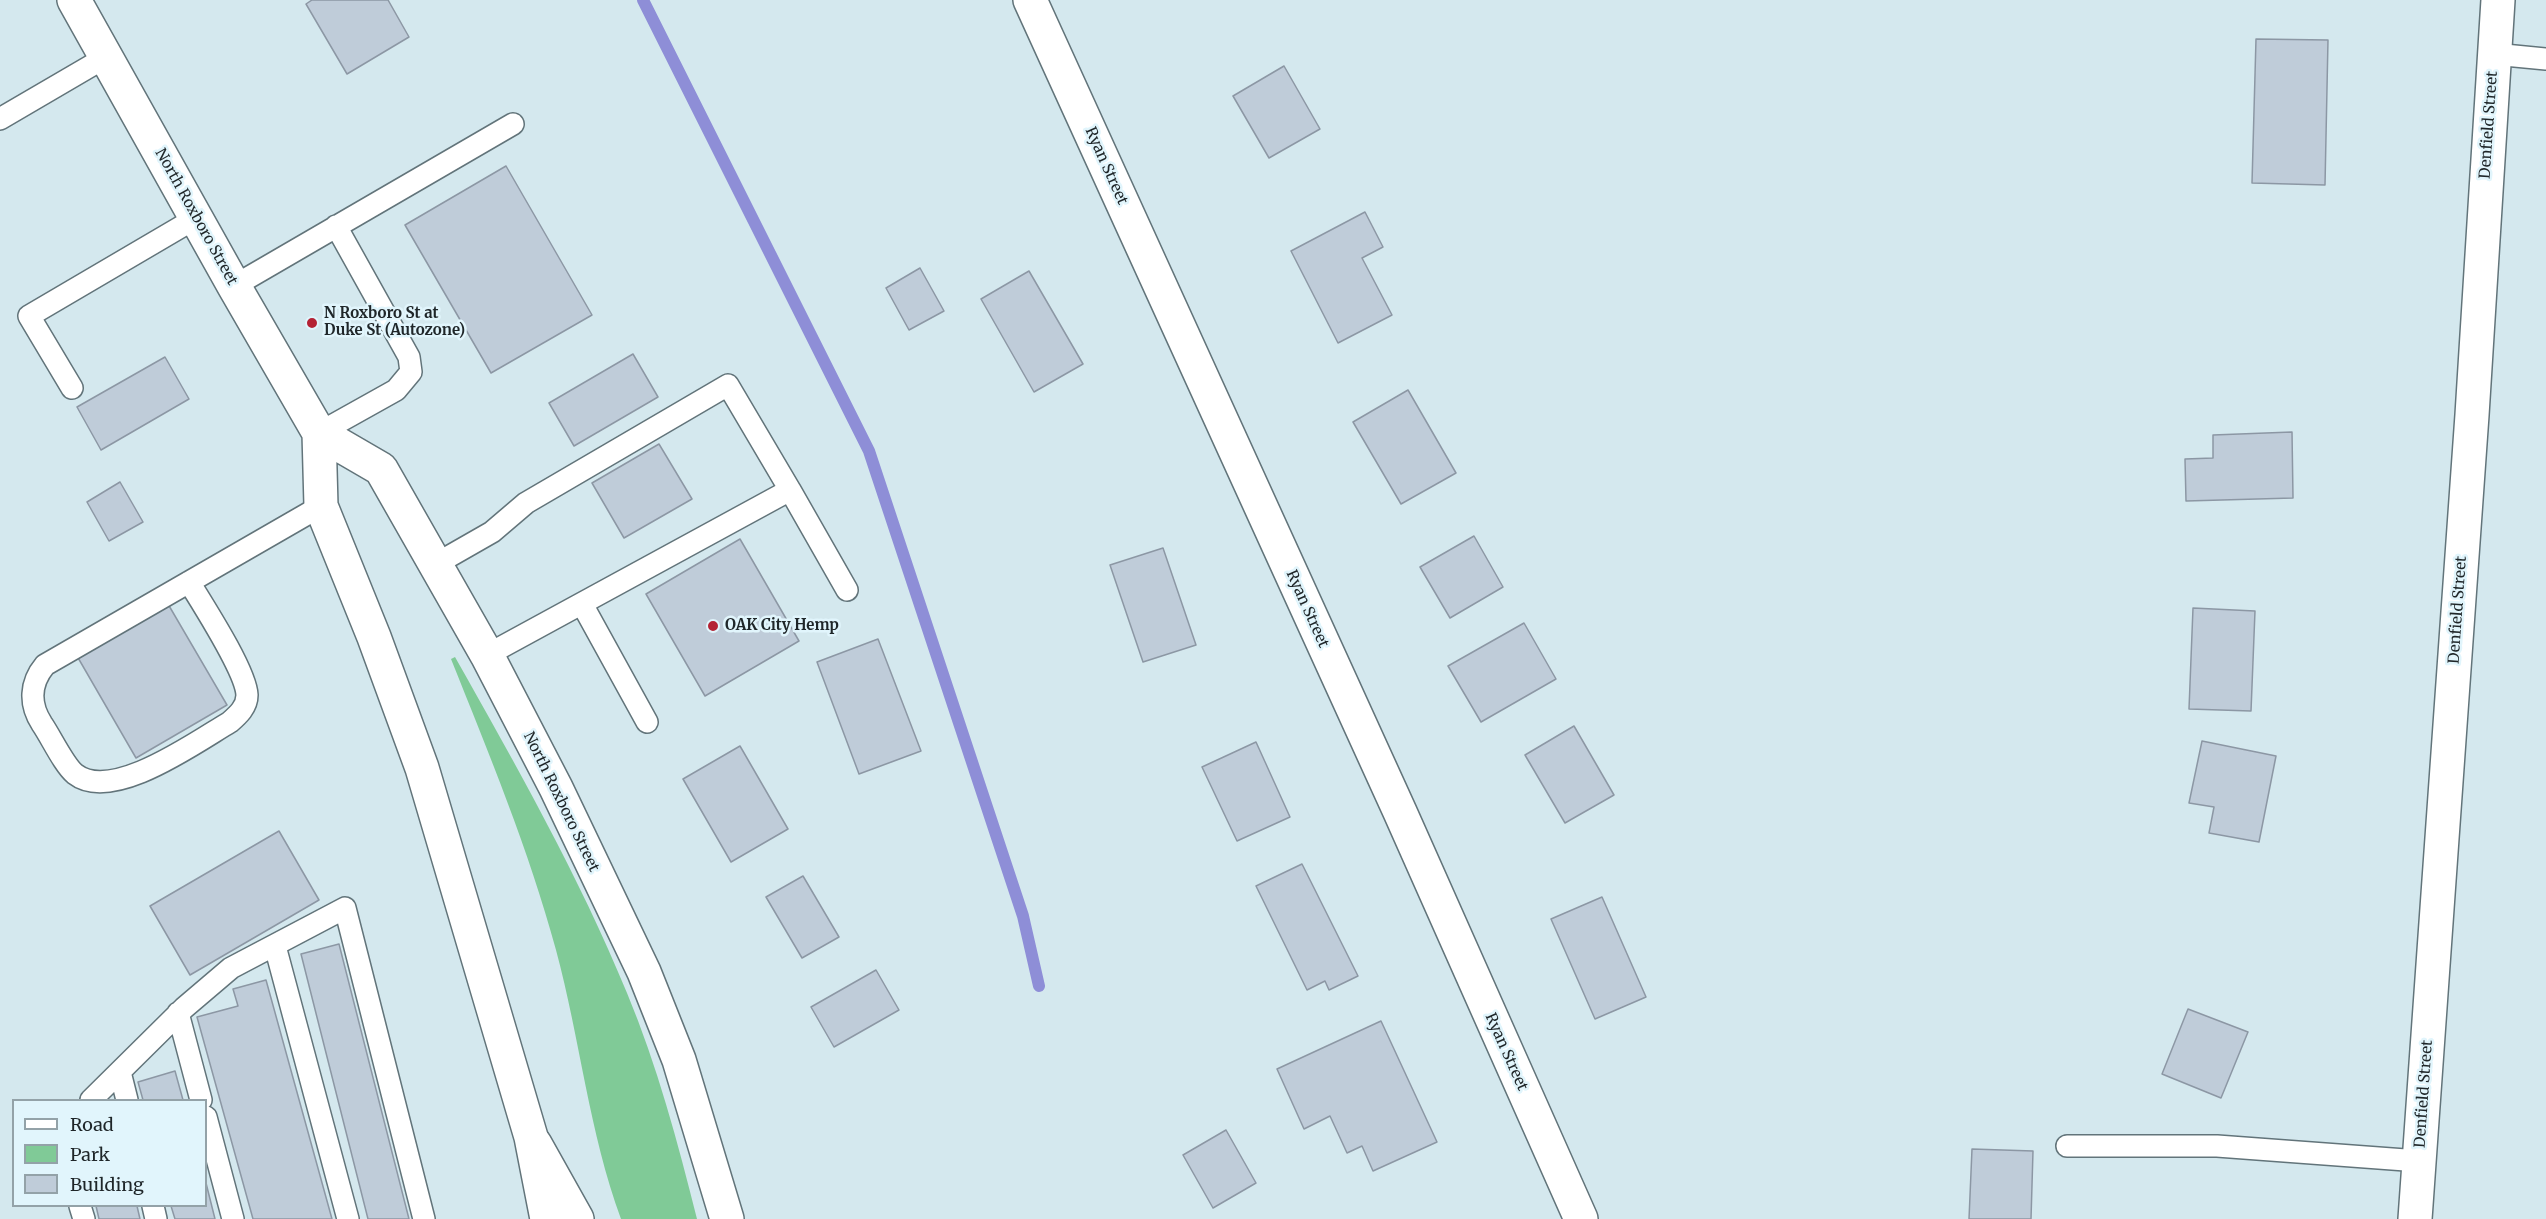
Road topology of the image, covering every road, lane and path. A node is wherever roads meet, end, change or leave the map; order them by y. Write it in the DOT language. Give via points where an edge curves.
graph roads {
  1 [pos="74,0"];
  2 [pos="1030,0"];
  3 [pos="2498,0"];
  4 [pos="2494,54"];
  5 [pos="106,57"];
  6 [pos="2546,59"];
  7 [pos="0,119"];
  8 [pos="513,124"];
  9 [pos="196,218"];
  10 [pos="336,226"];
  11 [pos="234,286"];
  12 [pos="72,388"];
  13 [pos="319,433"];
  14 [pos="790,490"];
  15 [pos="321,506"];
  16 [pos="436,564"];
  17 [pos="189,582"];
  18 [pos="847,590"];
  19 [pos="582,604"];
  20 [pos="487,655"];
  21 [pos="647,722"];
  22 [pos="275,945"];
  23 [pos="178,1013"];
  24 [pos="120,1072"];
  25 [pos="93,1099"];
  26 [pos="127,1099"];
  27 [pos="200,1099"];
  28 [pos="207,1121"];
  29 [pos="531,1137"];
  30 [pos="2067,1146"];
  31 [pos="2419,1161"];
  32 [pos="233,1219"];
  33 [pos="348,1219"];
  34 [pos="424,1219"];
  35 [pos="547,1219"];
  36 [pos="577,1219"];
  37 [pos="727,1219"];
  38 [pos="1581,1219"];
  39 [pos="2415,1219"];
  1 -- 5 [label="main road, North Roxboro Street"];
  2 -- 38 [label="main road, Ryan Street"];
  3 -- 4 [label="main road, Denfield Street"];
  4 -- 6 [label="lane"];
  4 -- 31 [label="main road, Denfield Street"];
  5 -- 7 [label="lane"];
  5 -- 9 [label="main road, North Roxboro Street"];
  8 -- 10 [label="lane"];
  9 -- 11 [label="main road, North Roxboro Street"];
  9 -- 12 [label="lane" via="29,316"];
  10 -- 11 [label="lane"];
  10 -- 13 [label="lane" via="409,357 411,372 396,390"];
  11 -- 13 [label="main road, North Roxboro Street"];
  13 -- 15 [label="main road, North Roxboro Street"];
  13 -- 16 [label="main road, North Roxboro Street" via="381,469"];
  14 -- 16 [label="lane" via="728,385 526,503 492,532"];
  14 -- 18 [label="lane"];
  14 -- 19 [label="lane"];
  15 -- 17 [label="lane"];
  15 -- 29 [label="main road, North Roxboro Street" via="422,768"];
  16 -- 20 [label="main road, North Roxboro Street"];
  17 -- 17 [label="lane" via="45,665 38,674 33,692 34,712 74,773 91,782 134,776 242,712 247,697 243,677"];
  19 -- 20 [label="lane"];
  19 -- 21 [label="lane"];
  20 -- 37 [label="main road, North Roxboro Street" via="644,972 680,1060"];
  22 -- 23 [label="lane" via="231,969"];
  22 -- 33 [label="lane"];
  22 -- 34 [label="lane" via="345,908"];
  23 -- 24 [label="lane"];
  23 -- 27 [label="lane"];
  24 -- 25 [label="lane"];
  24 -- 26 [label="lane"];
  28 -- 32 [label="lane"];
  29 -- 35 [label="main road"];
  29 -- 36 [label="main road, North Roxboro Street"];
  30 -- 31 [label="lane" via="2217,1146"];
  31 -- 39 [label="main road, Denfield Street"];
}
